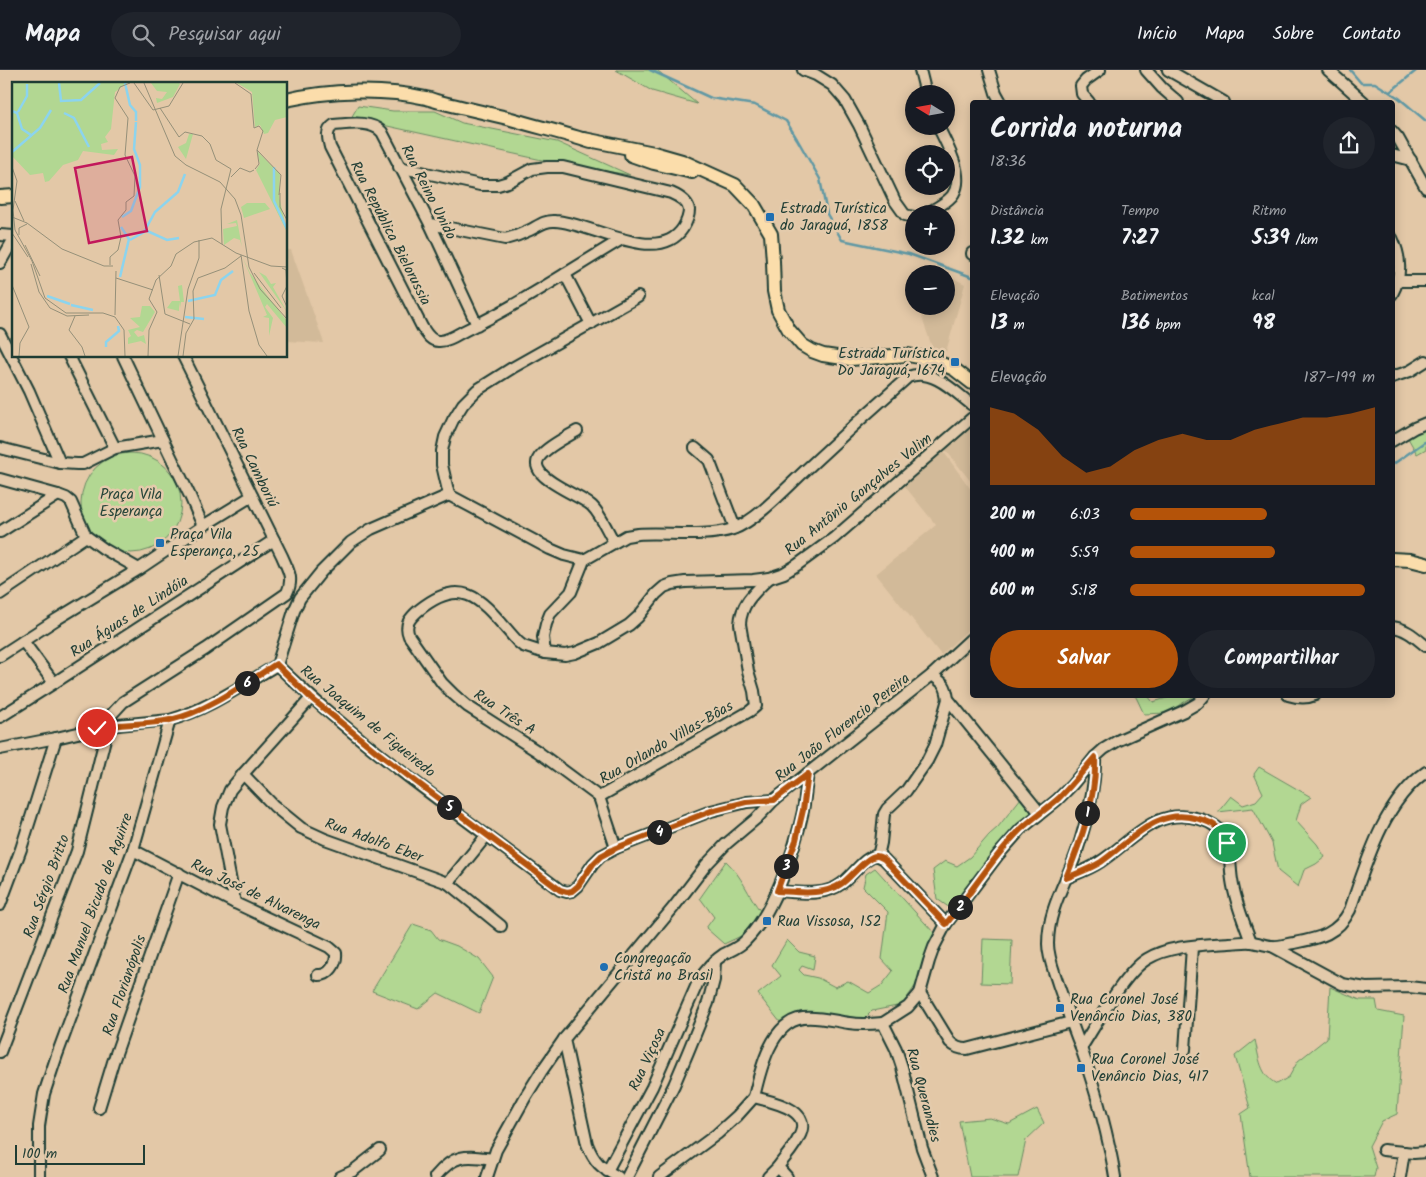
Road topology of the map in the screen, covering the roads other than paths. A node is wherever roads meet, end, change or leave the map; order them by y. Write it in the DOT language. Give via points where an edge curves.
graph roads {
  1 [pos="804,70"];
  2 [pos="920,70"];
  3 [pos="988,70"];
  4 [pos="1100,70"];
  5 [pos="1146,70"];
  6 [pos="1168,70"];
  7 [pos="1328,70"];
  8 [pos="924,85"];
  9 [pos="288,100"];
  10 [pos="1000,100"];
  11 [pos="1087,100"];
  12 [pos="1176,100"];
  13 [pos="1220,100"];
  14 [pos="1362,100"];
  15 [pos="437,102"];
  16 [pos="288,107"];
  17 [pos="1395,134"];
  18 [pos="942,135"];
  19 [pos="327,138"];
  20 [pos="1395,156"];
  21 [pos="1411,160"];
  22 [pos="399,167"];
  23 [pos="1426,188"];
  24 [pos="941,205"];
  25 [pos="905,215"];
  26 [pos="430,224"];
  27 [pos="0,235"];
  28 [pos="622,239"];
  29 [pos="12,240"];
  30 [pos="12,242"];
  31 [pos="1395,248"];
  32 [pos="0,263"];
  33 [pos="565,274"];
  34 [pos="1398,281"];
  35 [pos="1426,281"];
  36 [pos="1395,288"];
  37 [pos="638,297"];
  38 [pos="477,324"];
  39 [pos="591,324"];
  40 [pos="0,334"];
  41 [pos="12,357"];
  42 [pos="13,358"];
  43 [pos="70,358"];
  44 [pos="124,358"];
  45 [pos="184,358"];
  46 [pos="1426,361"];
  47 [pos="1395,376"];
  48 [pos="970,381"];
  49 [pos="970,403"];
  50 [pos="970,420"];
  51 [pos="1426,423"];
  52 [pos="577,431"];
  53 [pos="1395,439"];
  54 [pos="164,440"];
  55 [pos="0,448"];
  56 [pos="115,448"];
  57 [pos="695,448"];
  58 [pos="60,463"];
  59 [pos="0,479"];
  60 [pos="58,495"];
  61 [pos="449,495"];
  62 [pos="252,496"];
  63 [pos="203,526"];
  64 [pos="735,528"];
  65 [pos="0,532"];
  66 [pos="86,536"];
  67 [pos="274,540"];
  68 [pos="614,542"];
  69 [pos="1395,559"];
  70 [pos="584,560"];
  71 [pos="1426,564"];
  72 [pos="140,569"];
  73 [pos="770,578"];
  74 [pos="0,594"];
  75 [pos="1395,626"];
  76 [pos="409,636"];
  77 [pos="970,640"];
  78 [pos="23,641"];
  79 [pos="1426,646"];
  80 [pos="545,653"];
  81 [pos="0,656"];
  82 [pos="276,664"];
  83 [pos="932,675"];
  84 [pos="54,683"];
  85 [pos="311,698"];
  86 [pos="1202,698"];
  87 [pos="948,699"];
  88 [pos="0,717"];
  89 [pos="170,720"];
  90 [pos="108,726"];
  91 [pos="56,738"];
  92 [pos="0,749"];
  93 [pos="1095,757"];
  94 [pos="1426,772"];
  95 [pos="243,774"];
  96 [pos="808,774"];
  97 [pos="599,797"];
  98 [pos="774,800"];
  99 [pos="1040,813"];
  100 [pos="487,835"];
  101 [pos="616,848"];
  102 [pos="133,850"];
  103 [pos="878,856"];
  104 [pos="179,873"];
  105 [pos="1066,878"];
  106 [pos="448,883"];
  107 [pos="777,891"];
  108 [pos="235,903"];
  109 [pos="0,905"];
  110 [pos="946,924"];
  111 [pos="501,926"];
  112 [pos="1252,942"];
  113 [pos="1272,946"];
  114 [pos="1192,947"];
  115 [pos="715,961"];
  116 [pos="318,975"];
  117 [pos="1426,989"];
  118 [pos="920,993"];
  119 [pos="1071,1022"];
  120 [pos="883,1023"];
  121 [pos="564,1039"];
  122 [pos="1080,1048"];
  123 [pos="1185,1050"];
  124 [pos="0,1052"];
  125 [pos="754,1098"];
  126 [pos="99,1108"];
  127 [pos="380,1150"];
  128 [pos="1383,1150"];
  129 [pos="1404,1152"];
  130 [pos="1426,1152"];
  131 [pos="495,1154"];
  132 [pos="778,1167"];
  133 [pos="607,1171"];
  134 [pos="39,1177"];
  135 [pos="340,1177"];
  136 [pos="435,1177"];
  137 [pos="487,1177"];
  138 [pos="618,1177"];
  139 [pos="627,1177"];
  140 [pos="659,1177"];
  141 [pos="768,1177"];
  142 [pos="787,1177"];
  143 [pos="933,1177"];
  144 [pos="1115,1177"];
  145 [pos="1400,1177"];
  1 -- 25 [label="street" via="832,85 845,100 895,202"];
  2 -- 8 [label="street"];
  3 -- 10 [label="street"];
  4 -- 11 [label="street" via="1081,86"];
  5 -- 12 [label="street"];
  6 -- 13 [label="street"];
  7 -- 14 [label="street"];
  9 -- 15 [label="main road" via="317,94 369,92 413,95"];
  15 -- 16 [label="main road" via="372,99"];
  15 -- 48 [label="main road" via="584,139 654,163 735,185 754,205 770,234 778,310 802,345 823,356 850,359 908,355 930,359 954,369"];
  17 -- 21 [label="street"];
  18 -- 24 [label="street" via="956,168 957,180 952,196"];
  19 -- 22 [label="street, Rua Reino Unido" via="334,125 364,124 378,128"];
  19 -- 38 [label="street, Rua República Bielorussia" via="432,340 444,340"];
  20 -- 21 [label="street"];
  21 -- 23 [label="street"];
  22 -- 26 [label="street, Rua Reino Unido"];
  22 -- 28 [label="street" via="480,185 498,185 532,170 563,167 671,193 689,208 679,235 669,241 645,244"];
  26 -- 28 [label="street" via="505,239 552,220"];
  26 -- 38 [label="street, Rua Reino Unido"];
  27 -- 29 [label="street"];
  28 -- 33 [label="street"];
  30 -- 32 [label="street"];
  31 -- 34 [label="street" via="1399,258"];
  33 -- 38 [label="street"];
  33 -- 39 [label="street"];
  34 -- 35 [label="street"];
  34 -- 36 [label="street"];
  37 -- 39 [label="street"];
  39 -- 61 [label="street" via="512,368 477,390 463,404 453,420 442,452"];
  40 -- 41 [label="street"];
  42 -- 58 [label="street"];
  43 -- 56 [label="street"];
  44 -- 54 [label="street"];
  45 -- 62 [label="street, Rua Camboriú"];
  46 -- 47 [label="street"];
  49 -- 64 [label="street" via="929,375 908,377 771,503"];
  50 -- 73 [label="street, Rua Antônio Gonçalves Valim" via="834,538 797,565"];
  51 -- 53 [label="street"];
  52 -- 68 [label="street" via="545,450 539,456 537,467 552,483 591,505"];
  54 -- 56 [label="street"];
  54 -- 63 [label="street"];
  55 -- 58 [label="street"];
  56 -- 58 [label="street" via="83,464"];
  57 -- 64 [label="street" via="709,460"];
  59 -- 60 [label="street"];
  60 -- 65 [label="street"];
  60 -- 66 [label="street" via="70,502"];
  61 -- 70 [label="street" via="550,549"];
  61 -- 82 [label="street" via="371,529 352,542 321,572 300,598"];
  62 -- 63 [label="street"];
  62 -- 67 [label="street, Rua Camboriú"];
  63 -- 72 [label="street"];
  64 -- 68 [label="street" via="713,533 638,534"];
  66 -- 72 [label="street"];
  66 -- 74 [label="street"];
  67 -- 84 [label="street, Rua Águas de Lindóia"];
  67 -- 90 [label="street, Rua Camboriú" via="291,579 287,593 123,702 111,715"];
  68 -- 70 [label="street"];
  69 -- 71 [label="main road"];
  70 -- 80 [label="street" via="572,592 550,614 543,637"];
  72 -- 78 [label="street"];
  73 -- 80 [label="street, Rua Antônio Gonçalves Valim" via="672,584 656,594 629,625 599,643 565,655"];
  73 -- 97 [label="street, Rua Orlando Villas-Bôas" via="744,607 740,624 756,706"];
  75 -- 79 [label="street"];
  76 -- 80 [label="street, Rua Antônio Gonçalves Valim" via="407,626 411,617 431,600 457,592 484,605 518,642"];
  76 -- 97 [label="street, Rua Três A" via="442,682 466,706 538,751"];
  77 -- 83 [label="street, Rua João Florencio Pereira"];
  78 -- 81 [label="street"];
  78 -- 84 [label="street"];
  82 -- 85 [label="street, Rua Joaquim de Figueiredo"];
  82 -- 89 [label="street" via="205,708"];
  83 -- 87 [label="street" via="944,684"];
  83 -- 96 [label="street, Rua João Florencio Pereira"];
  84 -- 88 [label="street, Rua Águas de Lindóia"];
  85 -- 95 [label="street"];
  85 -- 100 [label="street, Rua Joaquim de Figueiredo"];
  86 -- 93 [label="street" via="1184,711 1119,740"];
  87 -- 99 [label="street"];
  87 -- 103 [label="street" via="927,761 906,791 884,814"];
  89 -- 90 [label="street"];
  89 -- 102 [label="street, Rua Manuel Bicudo de Aguirre"];
  90 -- 91 [label="street"];
  90 -- 124 [label="street, Rua Sérgio Britto" via="77,851"];
  91 -- 92 [label="street"];
  91 -- 109 [label="street"];
  93 -- 99 [label="street" via="1072,785"];
  93 -- 105 [label="street" via="1095,781 1090,804"];
  94 -- 113 [label="street" via="1419,776 1387,817 1345,919 1328,934"];
  95 -- 106 [label="street, Rua Adolfo Eber" via="301,828"];
  95 -- 108 [label="street" via="230,790 220,816"];
  96 -- 98 [label="street, Rua João Florencio Pereira"];
  96 -- 107 [label="street, Rua Viçosa" via="796,840"];
  97 -- 101 [label="street"];
  98 -- 101 [label="street" via="746,802 711,811"];
  98 -- 121 [label="street, Rua João Florencio Pereira" via="706,865"];
  99 -- 110 [label="street" via="998,855"];
  100 -- 101 [label="street, Rua Joaquim de Figueiredo" via="567,892 578,886 601,856"];
  100 -- 106 [label="street"];
  102 -- 104 [label="street, Rua José de Alvarenga"];
  102 -- 134 [label="street, Rua Manuel Bicudo de Aguirre" via="44,1094 39,1126"];
  103 -- 107 [label="street" via="865,861 841,885 832,889"];
  103 -- 110 [label="street"];
  104 -- 108 [label="street, Rua José de Alvarenga"];
  104 -- 126 [label="street, Rua Florianópolis"];
  105 -- 112 [label="street" via="1101,862 1146,826 1162,819 1175,816 1207,821 1216,825 1227,843 1236,902"];
  105 -- 119 [label="street" via="1052,910 1048,946"];
  106 -- 111 [label="street, Rua Adolfo Eber"];
  107 -- 115 [label="street, Rua Viçosa" via="750,936"];
  108 -- 116 [label="street, Rua José de Alvarenga" via="336,953 329,972"];
  110 -- 118 [label="street" via="931,954"];
  112 -- 113 [label="street"];
  112 -- 114 [label="street"];
  113 -- 117 [label="street" via="1342,984 1366,988"];
  114 -- 122 [label="street" via="1163,953 1137,967"];
  114 -- 123 [label="street"];
  115 -- 133 [label="street, Rua Viçosa" via="692,994 652,1087"];
  115 -- 139 [label="street" via="708,1002 691,1044"];
  118 -- 119 [label="street" via="950,1042 960,1049"];
  118 -- 120 [label="street" via="908,1007"];
  119 -- 122 [label="street"];
  120 -- 125 [label="street" via="851,1024 817,1018 792,1020 769,1049"];
  120 -- 143 [label="street, Rua Querandies" via="902,1067 922,1148"];
  121 -- 131 [label="street, Rua João Florencio Pereira" via="536,1080"];
  121 -- 133 [label="street" via="587,1144 597,1163"];
  122 -- 144 [label="street" via="1106,1129"];
  125 -- 132 [label="street" via="784,1106 794,1111 802,1122 800,1137"];
  125 -- 140 [label="street" via="717,1134"];
  127 -- 135 [label="street"];
  128 -- 129 [label="street"];
  129 -- 130 [label="street"];
  129 -- 145 [label="street"];
  131 -- 136 [label="street" via="457,1158"];
  131 -- 137 [label="street, Rua João Florencio Pereira"];
  132 -- 141 [label="street"];
  132 -- 142 [label="street"];
  133 -- 138 [label="street"];
}
